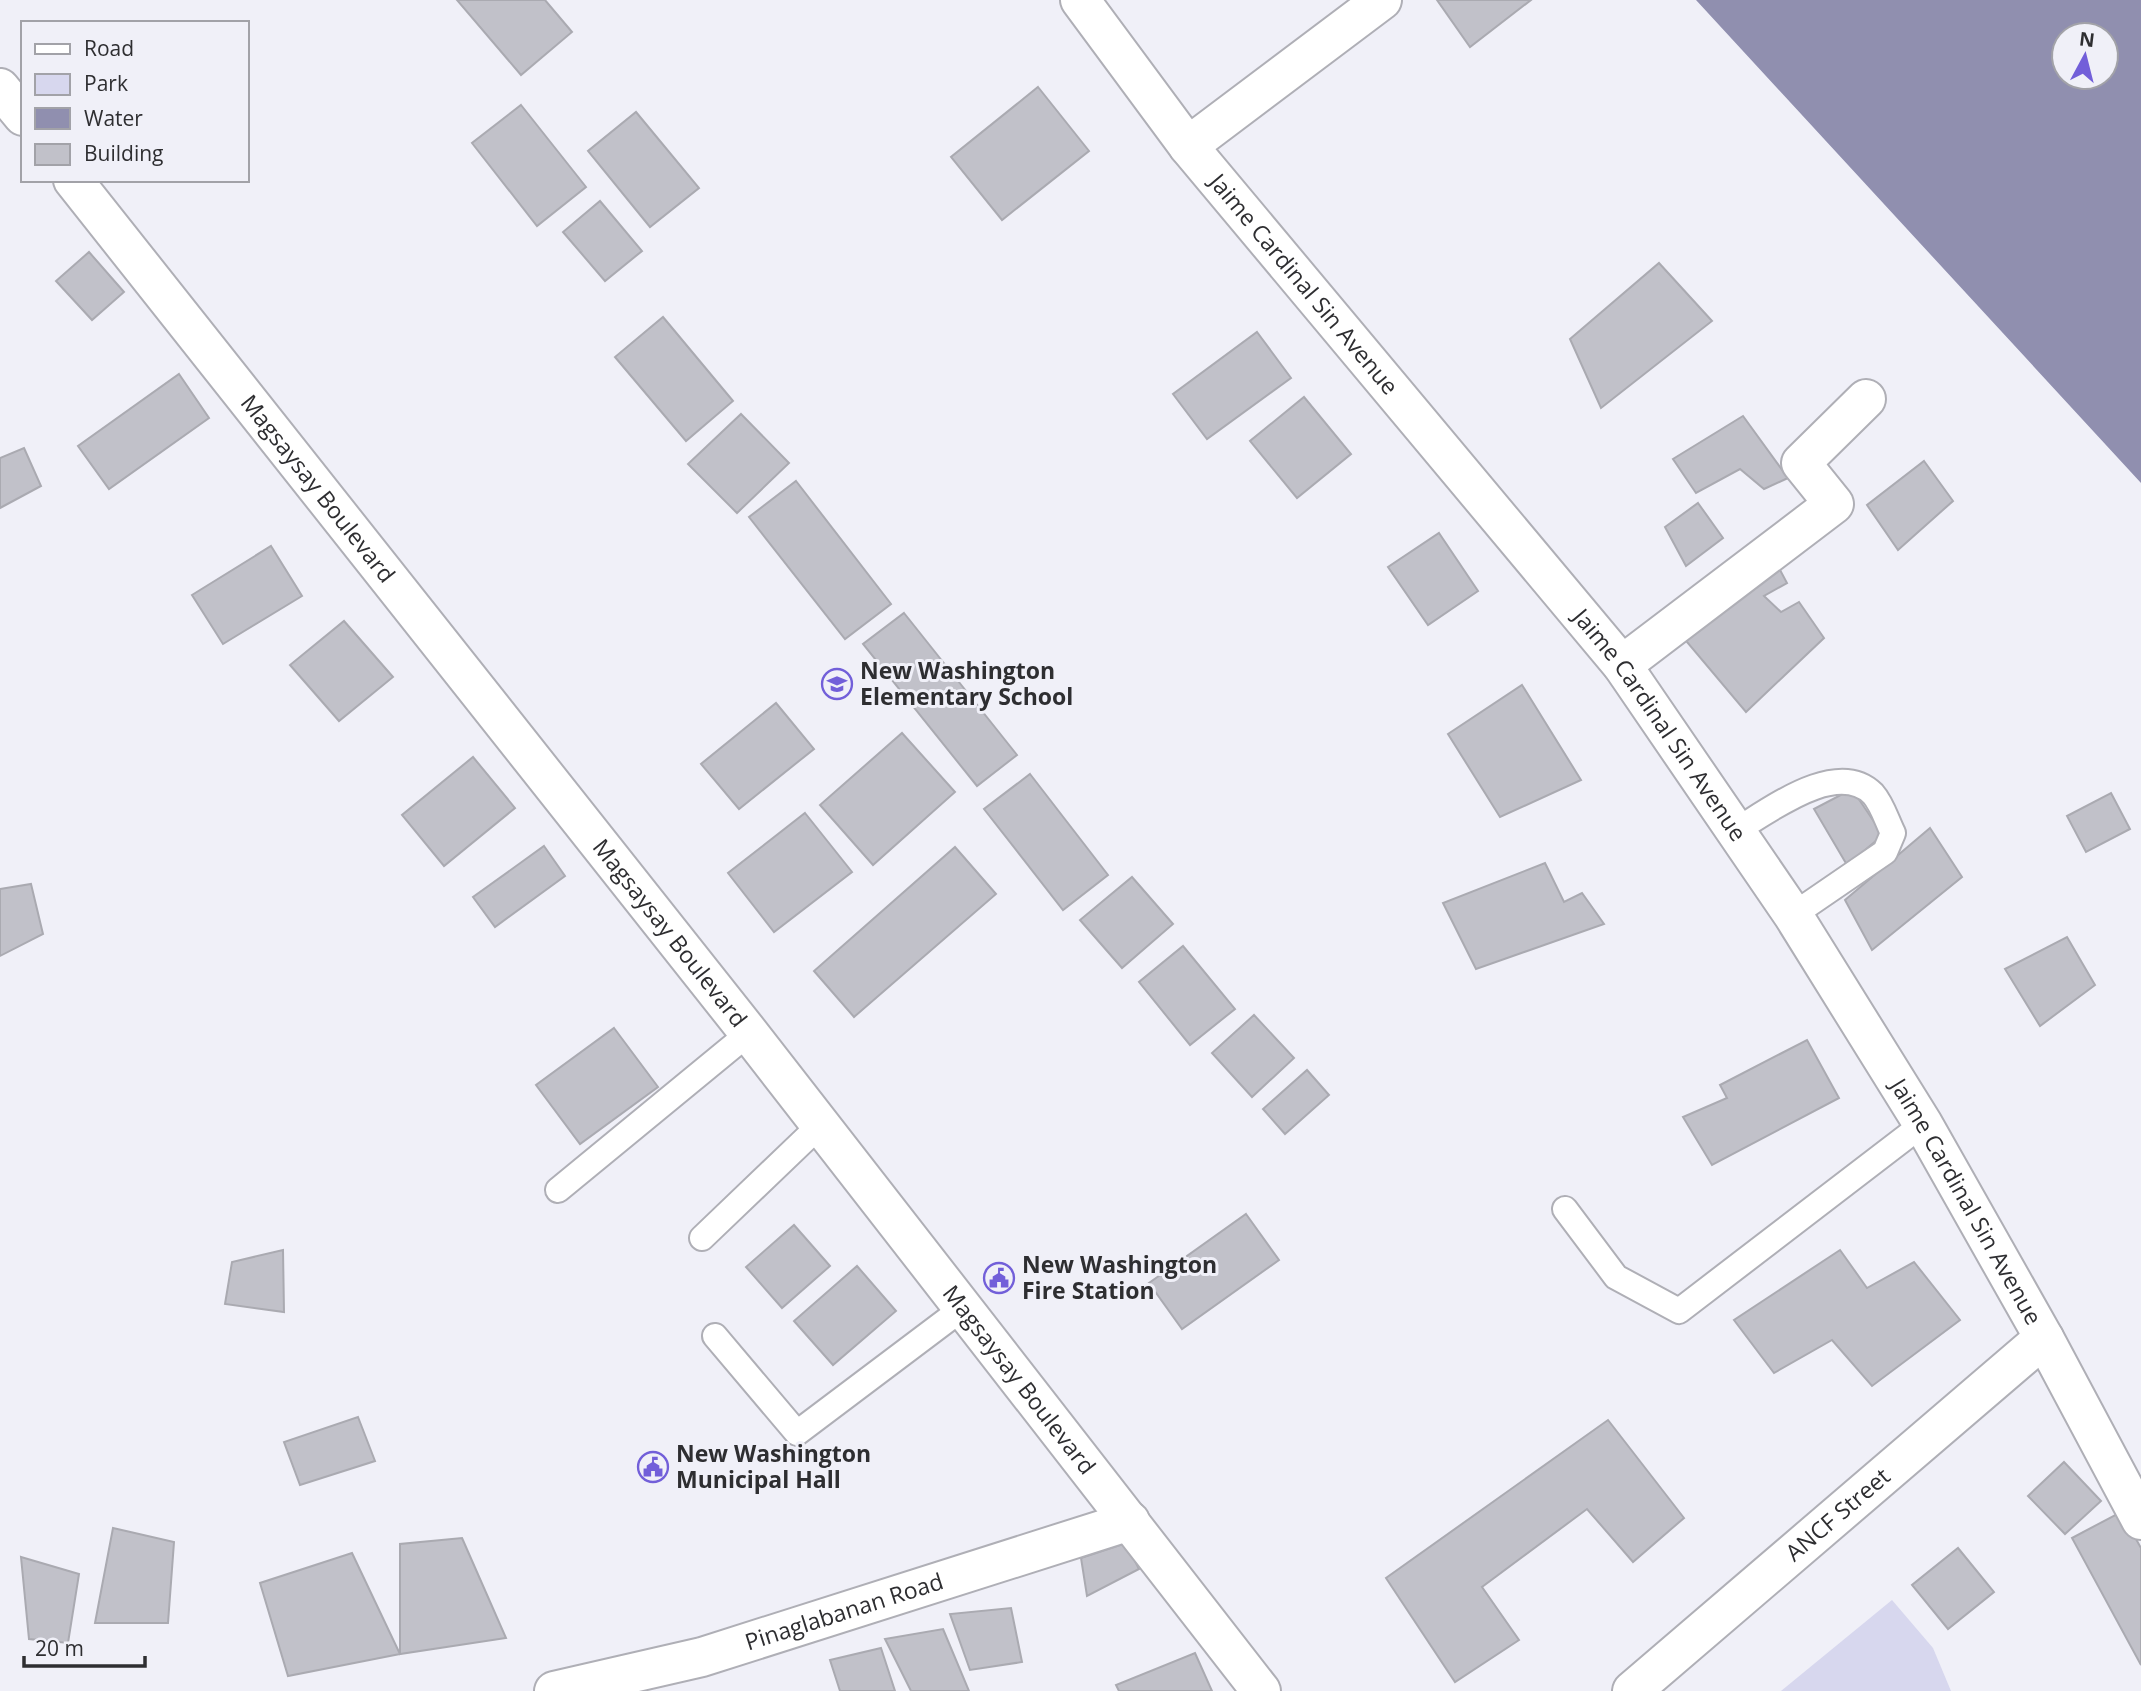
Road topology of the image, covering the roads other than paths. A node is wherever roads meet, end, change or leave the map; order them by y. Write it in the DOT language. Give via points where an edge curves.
graph roads {
  1 [pos="1080,0"];
  2 [pos="1382,0"];
  3 [pos="0,88"];
  4 [pos="21,114"];
  5 [pos="1188,145"];
  6 [pos="75,182"];
  7 [pos="1866,399"];
  8 [pos="1622,665"];
  9 [pos="1735,831"];
  10 [pos="1793,915"];
  11 [pos="749,1033"];
  12 [pos="1923,1125"];
  13 [pos="819,1126"];
  14 [pos="558,1190"];
  15 [pos="1565,1209"];
  16 [pos="702,1238"];
  17 [pos="963,1308"];
  18 [pos="715,1336"];
  19 [pos="2044,1338"];
  20 [pos="2141,1520"];
  21 [pos="1130,1521"];
  22 [pos="554,1691"];
  23 [pos="1261,1691"];
  24 [pos="1632,1691"];
  1 -- 5 [label="main road, Jaime Cardinal Sin Avenue"];
  2 -- 5 [label="main road"];
  3 -- 4 [label="main road"];
  5 -- 8 [label="main road, Jaime Cardinal Sin Avenue"];
  6 -- 11 [label="main road, Magsaysay Boulevard"];
  7 -- 8 [label="main road" via="1801,463 1834,503"];
  8 -- 9 [label="main road, Jaime Cardinal Sin Avenue"];
  9 -- 10 [label="main road, Jaime Cardinal Sin Avenue"];
  9 -- 10 [label="lane" via="1818,784 1857,782 1874,795 1894,833 1885,852"];
  10 -- 12 [label="main road, Jaime Cardinal Sin Avenue"];
  11 -- 13 [label="main road, Magsaysay Boulevard"];
  11 -- 14 [label="lane"];
  12 -- 15 [label="lane" via="1679,1311 1616,1277"];
  12 -- 19 [label="main road, Jaime Cardinal Sin Avenue"];
  13 -- 16 [label="lane"];
  13 -- 17 [label="main road, Magsaysay Boulevard"];
  17 -- 18 [label="lane" via="797,1433"];
  17 -- 21 [label="main road, Magsaysay Boulevard"];
  19 -- 20 [label="main road, Jaime Cardinal Sin Avenue"];
  19 -- 24 [label="main road, ANCF Street"];
  21 -- 22 [label="main road, Pinaglabanan Road" via="702,1657"];
  21 -- 23 [label="main road, Magsaysay Boulevard"];
}
